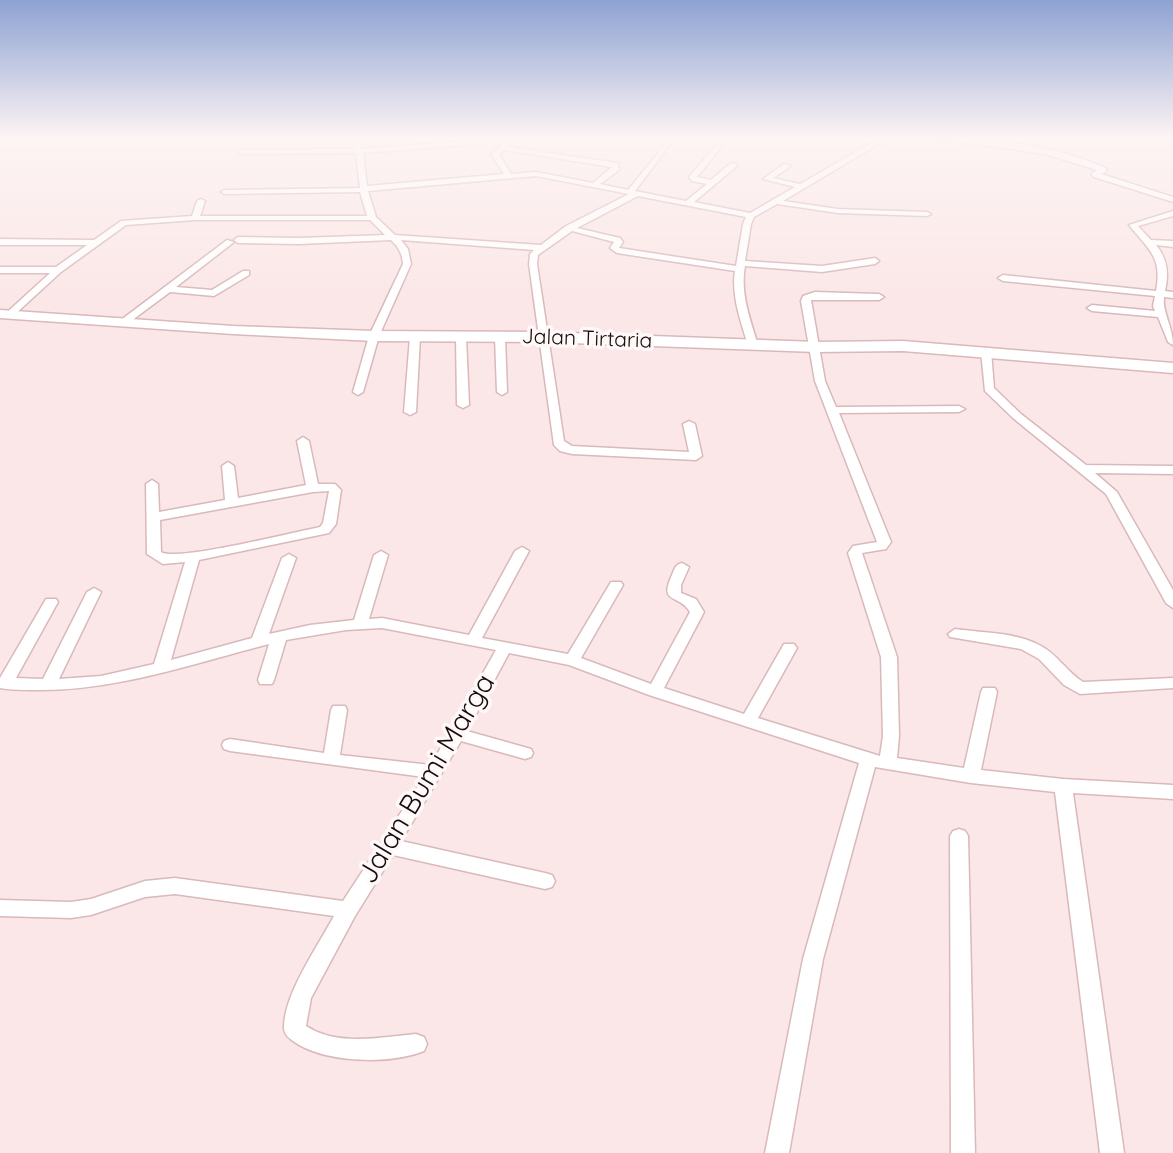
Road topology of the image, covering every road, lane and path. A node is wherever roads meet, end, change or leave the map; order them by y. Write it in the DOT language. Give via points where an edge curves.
graph roads {
  1 [pos="281,191"];
  2 [pos="365,191"];
  3 [pos="628,191"];
  4 [pos="704,191"];
  5 [pos="796,191"];
  6 [pos="1146,191"];
  7 [pos="225,192"];
  8 [pos="634,192"];
  9 [pos="1172,199"];
  10 [pos="201,201"];
  11 [pos="776,202"];
  12 [pos="688,203"];
  13 [pos="1173,213"];
  14 [pos="927,214"];
  15 [pos="751,216"];
  16 [pos="195,218"];
  17 [pos="371,218"];
  18 [pos="569,228"];
  19 [pos="394,238"];
  20 [pos="0,242"];
  21 [pos="1149,242"];
  22 [pos="95,243"];
  23 [pos="1173,244"];
  24 [pos="543,248"];
  25 [pos="875,261"];
  26 [pos="741,266"];
  27 [pos="0,270"];
  28 [pos="58,270"];
  29 [pos="246,273"];
  30 [pos="1003,278"];
  31 [pos="168,289"];
  32 [pos="1161,293"];
  33 [pos="1173,295"];
  34 [pos="879,296"];
  35 [pos="1092,308"];
  36 [pos="5,314"];
  37 [pos="1161,314"];
  38 [pos="124,322"];
  39 [pos="374,336"];
  40 [pos="415,337"];
  41 [pos="461,337"];
  42 [pos="500,337"];
  43 [pos="544,337"];
  44 [pos="1173,342"];
  45 [pos="753,345"];
  46 [pos="816,347"];
  47 [pos="986,351"];
  48 [pos="1173,368"];
  49 [pos="358,392"];
  50 [pos="502,392"];
  51 [pos="463,405"];
  52 [pos="959,409"];
  53 [pos="833,410"];
  54 [pos="410,412"];
  55 [pos="689,424"];
  56 [pos="303,441"];
  57 [pos="228,466"];
  58 [pos="1082,469"];
  59 [pos="1173,470"];
  60 [pos="152,484"];
  61 [pos="313,488"];
  62 [pos="232,502"];
  63 [pos="153,517"];
  64 [pos="523,551"];
  65 [pos="381,555"];
  66 [pos="193,557"];
  67 [pos="289,558"];
  68 [pos="682,567"];
  69 [pos="1166,576"];
  70 [pos="616,585"];
  71 [pos="94,592"];
  72 [pos="51,602"];
  73 [pos="1173,603"];
  74 [pos="360,623"];
  75 [pos="955,634"];
  76 [pos="279,637"];
  77 [pos="474,639"];
  78 [pos="259,640"];
  79 [pos="505,647"];
  80 [pos="789,648"];
  81 [pos="572,660"];
  82 [pos="161,667"];
  83 [pos="266,680"];
  84 [pos="3,683"];
  85 [pos="1173,683"];
  86 [pos="48,685"];
  87 [pos="656,691"];
  88 [pos="989,692"];
  89 [pos="339,710"];
  90 [pos="749,720"];
  91 [pos="457,734"];
  92 [pos="230,745"];
  93 [pos="525,753"];
  94 [pos="331,760"];
  95 [pos="878,761"];
  96 [pos="436,772"];
  97 [pos="971,776"];
  98 [pos="1063,786"];
  99 [pos="1173,792"];
  100 [pos="959,836"];
  101 [pos="388,846"];
  102 [pos="545,881"];
  103 [pos="0,908"];
  104 [pos="348,910"];
  105 [pos="416,1044"];
  106 [pos="777,1153"];
  107 [pos="963,1153"];
  108 [pos="1112,1153"];
  1 -- 7 [label="street"];
  2 -- 17 [label="street"];
  3 -- 8 [label="street"];
  4 -- 12 [label="street"];
  5 -- 11 [label="street"];
  6 -- 9 [label="street"];
  8 -- 12 [label="street"];
  8 -- 18 [label="street"];
  10 -- 16 [label="street"];
  11 -- 14 [label="street" via="838,211"];
  11 -- 15 [label="street"];
  12 -- 15 [label="street"];
  13 -- 21 [label="street" via="1133,225"];
  15 -- 26 [label="street"];
  16 -- 17 [label="street"];
  16 -- 22 [label="street" via="134,221"];
  17 -- 19 [label="street"];
  18 -- 24 [label="street"];
  18 -- 26 [label="street" via="617,240 614,249"];
  19 -- 24 [label="street"];
  19 -- 31 [label="street" via="234,241"];
  19 -- 39 [label="street" via="405,249 407,264"];
  20 -- 22 [label="street"];
  21 -- 23 [label="street"];
  21 -- 32 [label="street" via="1158,253 1164,275"];
  22 -- 28 [label="street"];
  24 -- 43 [label="street" via="533,258"];
  25 -- 26 [label="street" via="822,269"];
  26 -- 45 [label="street" via="742,308"];
  27 -- 28 [label="street"];
  28 -- 36 [label="street"];
  29 -- 31 [label="street" via="214,293"];
  30 -- 32 [label="street"];
  31 -- 38 [label="street"];
  32 -- 33 [label="street"];
  32 -- 37 [label="street"];
  34 -- 46 [label="street" via="806,298"];
  35 -- 37 [label="street"];
  36 -- 38 [label="street, Jalan Tirtaria"];
  37 -- 44 [label="street"];
  38 -- 39 [label="street, Jalan Tirtaria"];
  39 -- 40 [label="street, Jalan Tirtaria"];
  39 -- 49 [label="street"];
  40 -- 41 [label="street, Jalan Tirtaria"];
  40 -- 54 [label="street"];
  41 -- 42 [label="street, Jalan Tirtaria"];
  41 -- 51 [label="street"];
  42 -- 43 [label="street, Jalan Tirtaria"];
  42 -- 50 [label="street"];
  43 -- 45 [label="street, Jalan Tirtaria"];
  43 -- 55 [label="street" via="560,445 572,450 696,456"];
  45 -- 46 [label="street, Jalan Tirtaria"];
  46 -- 47 [label="street, Jalan Tirtaria"];
  46 -- 53 [label="street" via="820,381"];
  47 -- 48 [label="street, Jalan Tirtaria"];
  47 -- 58 [label="street" via="989,389"];
  52 -- 53 [label="street"];
  53 -- 95 [label="street" via="884,541 855,553 889,657 891,736"];
  56 -- 61 [label="street"];
  57 -- 62 [label="street"];
  58 -- 59 [label="street"];
  58 -- 69 [label="street" via="1111,492"];
  60 -- 63 [label="street"];
  61 -- 62 [label="street"];
  61 -- 66 [label="street" via="335,490 324,530"];
  62 -- 63 [label="street"];
  63 -- 66 [label="street" via="156,557"];
  64 -- 77 [label="street"];
  65 -- 74 [label="street"];
  66 -- 82 [label="street"];
  67 -- 78 [label="street"];
  68 -- 87 [label="street" via="674,595 691,602 697,612"];
  69 -- 73 [label="street"];
  70 -- 81 [label="street"];
  71 -- 86 [label="street"];
  72 -- 84 [label="street"];
  74 -- 76 [label="street"];
  74 -- 77 [label="street"];
  75 -- 85 [label="street" via="1033,647 1080,688"];
  76 -- 78 [label="street"];
  76 -- 83 [label="street"];
  77 -- 79 [label="street"];
  78 -- 82 [label="street"];
  79 -- 81 [label="street"];
  79 -- 91 [label="street, Jalan Bumi Marga"];
  80 -- 90 [label="street"];
  81 -- 87 [label="street"];
  82 -- 86 [label="street" via="100,681"];
  84 -- 86 [label="street"];
  87 -- 90 [label="street"];
  88 -- 97 [label="street"];
  89 -- 94 [label="street"];
  90 -- 95 [label="street"];
  91 -- 93 [label="street"];
  91 -- 96 [label="street, Jalan Bumi Marga"];
  92 -- 94 [label="street"];
  94 -- 96 [label="street"];
  95 -- 97 [label="street"];
  95 -- 106 [label="street" via="813,959"];
  96 -- 101 [label="street, Jalan Bumi Marga"];
  97 -- 98 [label="street"];
  98 -- 99 [label="street"];
  98 -- 108 [label="street"];
  100 -- 107 [label="street"];
  101 -- 102 [label="street"];
  101 -- 104 [label="street, Jalan Bumi Marga"];
  103 -- 104 [label="street" via="71,910 145,889 175,886"];
  104 -- 105 [label="street, Jalan Bumi Marga" via="301,996 295,1030 306,1040 339,1049"];
}
